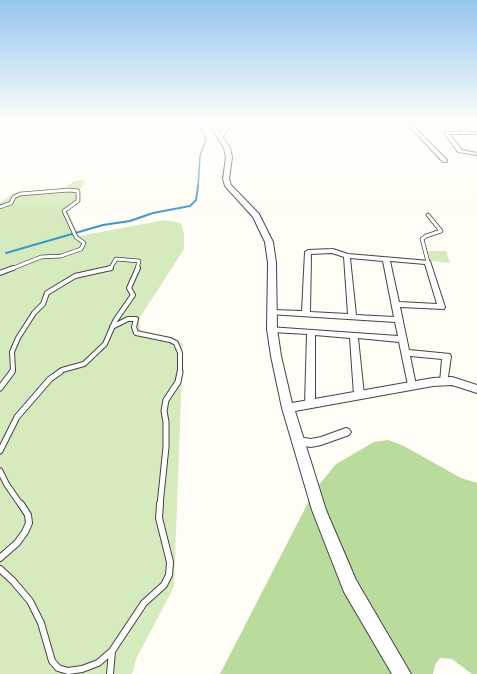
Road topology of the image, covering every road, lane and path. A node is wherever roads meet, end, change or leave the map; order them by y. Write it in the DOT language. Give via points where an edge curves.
graph roads {
  1 [pos="228,154"];
  2 [pos="439,154"];
  3 [pos="446,161"];
  4 [pos="0,207"];
  5 [pos="428,215"];
  6 [pos="347,256"];
  7 [pos="386,259"];
  8 [pos="428,262"];
  9 [pos="0,273"];
  10 [pos="395,304"];
  11 [pos="272,312"];
  12 [pos="306,313"];
  13 [pos="352,317"];
  14 [pos="398,320"];
  15 [pos="112,327"];
  16 [pos="272,329"];
  17 [pos="311,332"];
  18 [pos="354,336"];
  19 [pos="402,339"];
  20 [pos="405,353"];
  21 [pos="444,382"];
  22 [pos="412,385"];
  23 [pos="0,388"];
  24 [pos="477,389"];
  25 [pos="359,394"];
  26 [pos="310,404"];
  27 [pos="288,408"];
  28 [pos="346,432"];
  29 [pos="298,441"];
  30 [pos="0,451"];
  31 [pos="0,471"];
  32 [pos="0,558"];
  33 [pos="0,569"];
  34 [pos="112,651"];
  35 [pos="110,674"];
  36 [pos="402,674"];
  1 -- 11 [label="street" via="228,186 256,216 269,242 272,263"];
  2 -- 3 [label="street"];
  4 -- 9 [label="lane" via="11,203 14,197 20,194 69,190 78,192 78,201 64,212 76,237 84,243 77,251 61,256 41,257"];
  5 -- 8 [label="lane" via="441,231 422,239"];
  6 -- 7 [label="street"];
  6 -- 12 [label="street" via="333,251 308,252"];
  6 -- 13 [label="street"];
  7 -- 8 [label="street"];
  7 -- 10 [label="street"];
  8 -- 10 [label="street" via="441,307"];
  10 -- 14 [label="street"];
  11 -- 12 [label="street"];
  11 -- 16 [label="street"];
  12 -- 13 [label="street"];
  13 -- 14 [label="street"];
  14 -- 19 [label="street"];
  15 -- 23 [label="lane" via="133,295 129,288 139,260 116,259 110,269 70,278 51,290 14,346 13,370"];
  15 -- 30 [label="lane" via="105,344 84,364 62,370 50,379 17,417"];
  15 -- 34 [label="lane" via="128,319 136,319 136,333 176,343 180,352 180,371 178,382 166,400 164,411 166,447 159,518 170,562 168,575 164,585 144,604"];
  16 -- 17 [label="street"];
  16 -- 27 [label="street"];
  17 -- 18 [label="street"];
  17 -- 26 [label="street"];
  18 -- 19 [label="street"];
  18 -- 25 [label="street"];
  19 -- 20 [label="street"];
  20 -- 21 [label="street" via="447,356"];
  20 -- 22 [label="street"];
  21 -- 22 [label="street"];
  21 -- 24 [label="street" via="452,381"];
  22 -- 25 [label="street"];
  25 -- 26 [label="street"];
  26 -- 27 [label="street"];
  27 -- 29 [label="street"];
  28 -- 29 [label="street" via="321,441"];
  29 -- 36 [label="street" via="319,510 350,586"];
  31 -- 32 [label="lane" via="28,514 29,523 17,543"];
  33 -- 34 [label="lane" via="30,601 42,623 52,661 58,668 68,671 82,669 98,663"];
  34 -- 35 [label="lane"];
}
